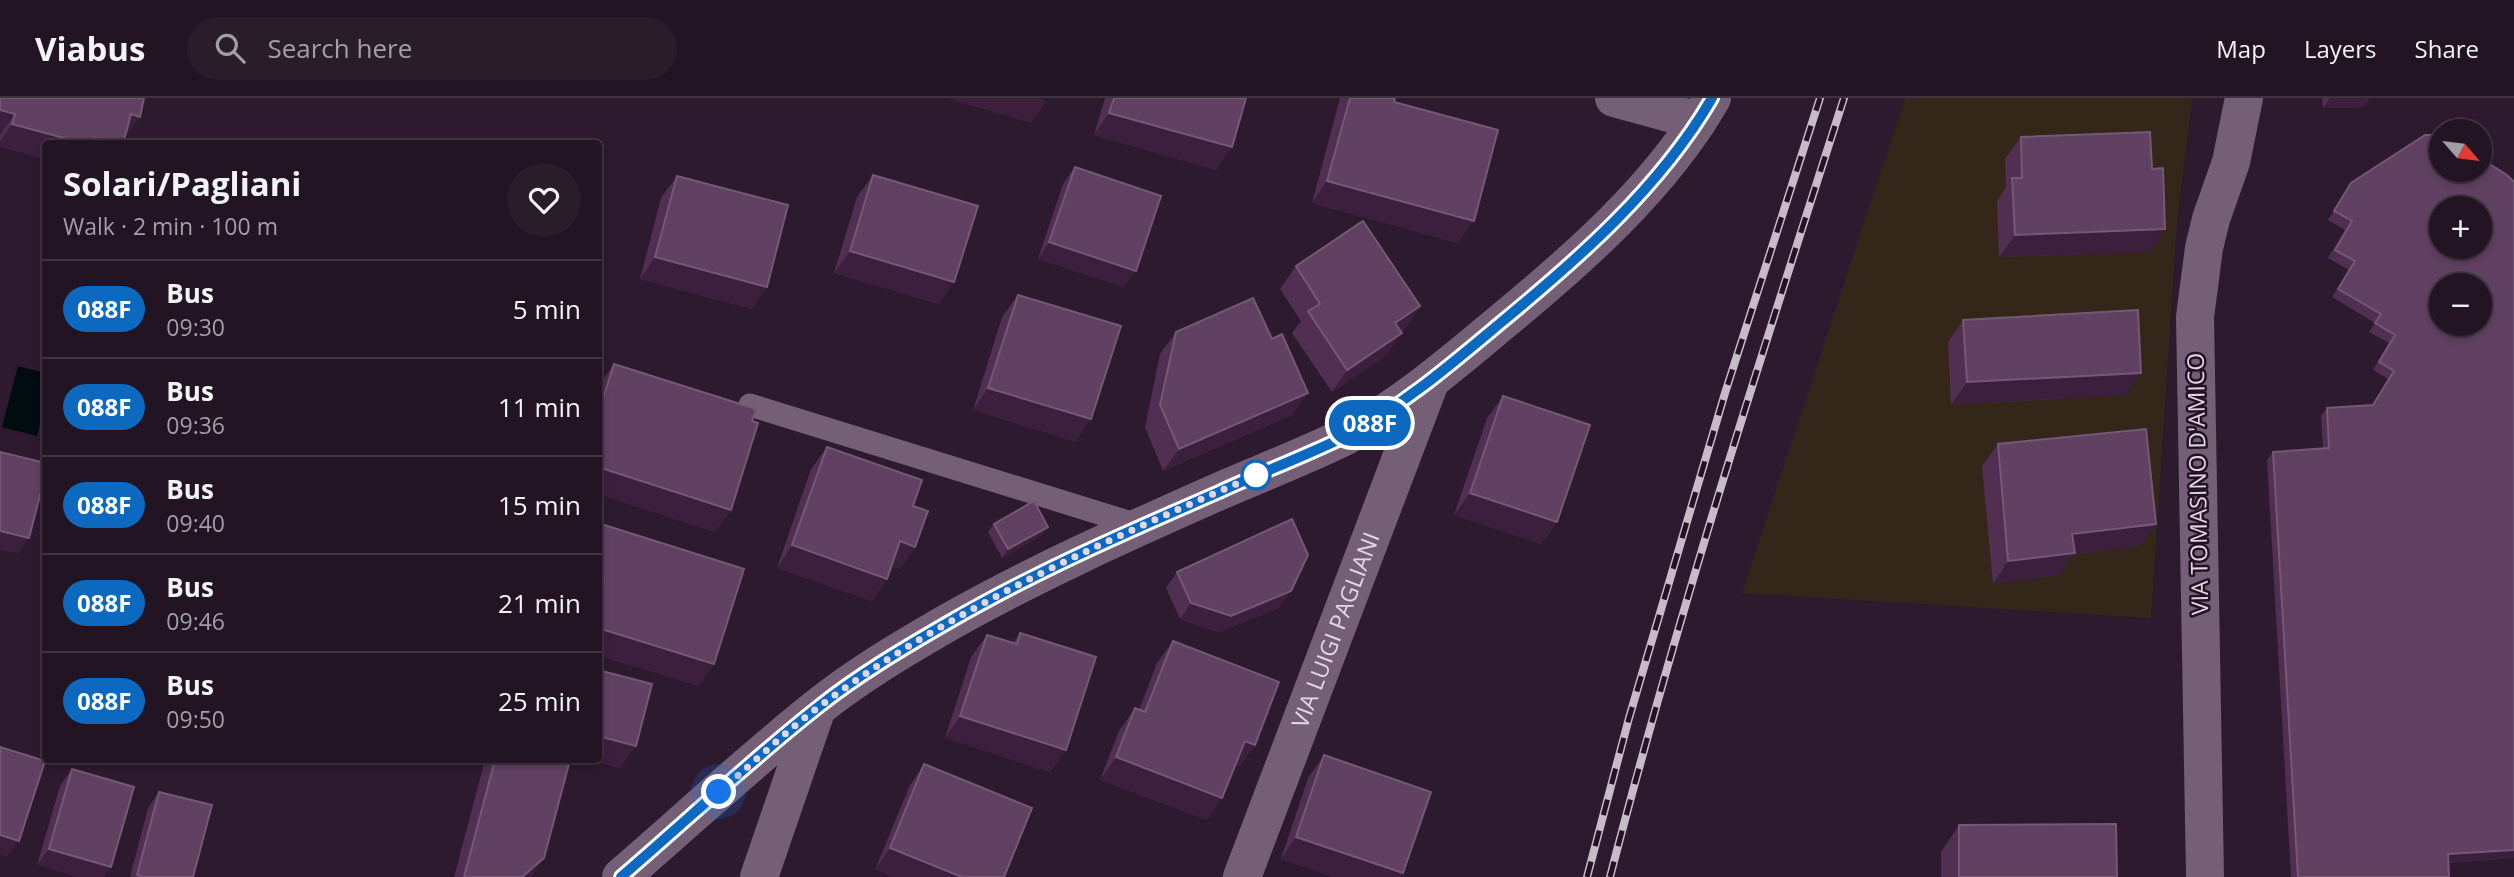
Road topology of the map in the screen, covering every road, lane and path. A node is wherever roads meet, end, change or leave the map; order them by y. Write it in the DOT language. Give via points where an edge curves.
graph roads {
  1 [pos="1614,98"];
  2 [pos="2244,98"];
  3 [pos="1705,110"];
  4 [pos="1430,382"];
  5 [pos="750,405"];
  6 [pos="1141,526"];
  7 [pos="817,708"];
  8 [pos="621,877"];
  9 [pos="759,877"];
  10 [pos="1242,877"];
  11 [pos="2205,877"];
  1 -- 3 [label="street"];
  2 -- 11 [label="street, VIA TOMASINO D'AMICO" via="2231,162 2203,248 2194,317"];
  3 -- 4 [label="street" via="1664,166 1600,234"];
  4 -- 6 [label="street" via="1341,438"];
  4 -- 10 [label="street, VIA LUIGI PAGLIANI"];
  5 -- 6 [label="lane"];
  6 -- 7 [label="street" via="958,617"];
  7 -- 8 [label="street"];
  7 -- 9 [label="street"];
}
